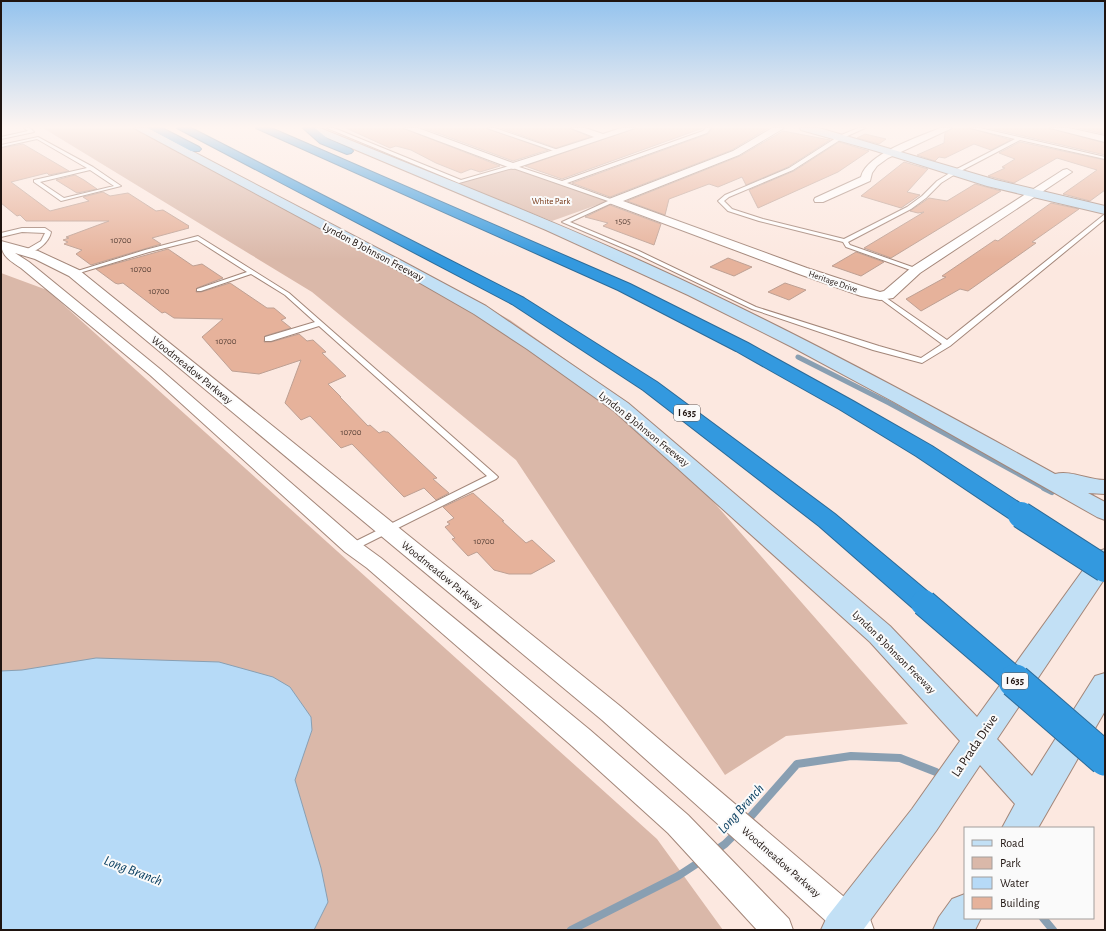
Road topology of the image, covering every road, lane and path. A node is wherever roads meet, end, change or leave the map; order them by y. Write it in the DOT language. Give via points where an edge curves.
graph roads {
  1 [pos="77,171"];
  2 [pos="96,171"];
  3 [pos="222,171"];
  4 [pos="266,171"];
  5 [pos="360,171"];
  6 [pos="393,171"];
  7 [pos="416,171"];
  8 [pos="435,171"];
  9 [pos="496,171"];
  10 [pos="529,171"];
  11 [pos="594,171"];
  12 [pos="689,171"];
  13 [pos="787,171"];
  14 [pos="868,171"];
  15 [pos="955,172"];
  16 [pos="1067,172"];
  17 [pos="562,183"];
  18 [pos="1033,193"];
  19 [pos="819,200"];
  20 [pos="613,201"];
  21 [pos="1105,210"];
  22 [pos="1105,216"];
  23 [pos="1,234"];
  24 [pos="845,241"];
  25 [pos="5,247"];
  26 [pos="26,252"];
  27 [pos="916,270"];
  28 [pos="252,272"];
  29 [pos="74,273"];
  30 [pos="624,287"];
  31 [pos="199,290"];
  32 [pos="880,296"];
  33 [pos="320,323"];
  34 [pos="268,338"];
  35 [pos="947,344"];
  36 [pos="1024,465"];
  37 [pos="1105,487"];
  38 [pos="1105,512"];
  39 [pos="386,529"];
  40 [pos="352,547"];
  41 [pos="1105,558"];
  42 [pos="1105,569"];
  43 [pos="1105,685"];
  44 [pos="978,740"];
  45 [pos="1105,759"];
  46 [pos="1026,815"];
  47 [pos="964,913"];
  48 [pos="849,926"];
  49 [pos="778,930"];
  50 [pos="952,930"];
  1 -- 2 [label="lane" via="36,181 63,200 118,186"];
  3 -- 44 [label="main road, Lyndon B Johnson Freeway" via="480,310 621,407 880,634"];
  4 -- 45 [label="highway, Lyndon B Johnson Freeway / I 635, bridge" via="518,301 650,386 827,520"];
  5 -- 30 [label="highway"];
  6 -- 30 [label="highway" via="559,244"];
  7 -- 36 [label="main road" via="512,210 692,291 842,365"];
  8 -- 9 [label="lane" via="461,182"];
  10 -- 17 [label="lane"];
  11 -- 17 [label="lane"];
  12 -- 20 [label="street"];
  13 -- 24 [label="lane" via="726,196 721,201 730,210"];
  14 -- 19 [label="street" via="866,178 858,183"];
  15 -- 18 [label="main road"];
  15 -- 24 [label="lane" via="909,208"];
  16 -- 18 [label="street"];
  17 -- 20 [label="lane"];
  18 -- 21 [label="main road"];
  18 -- 27 [label="street"];
  20 -- 32 [label="street, Heritage Drive" via="803,271"];
  20 -- 35 [label="lane" via="565,222 637,252 754,308 855,342 922,361"];
  22 -- 35 [label="lane"];
  23 -- 26 [label="lane" via="22,230 48,232 44,241"];
  24 -- 27 [label="lane" via="848,246"];
  25 -- 26 [label="street, Woodmeadow Parkway"];
  25 -- 40 [label="street, Woodmeadow Parkway" via="10,256 25,265 155,372"];
  26 -- 29 [label="street, Woodmeadow Parkway"];
  27 -- 32 [label="street" via="888,295"];
  28 -- 29 [label="lane" via="198,238"];
  28 -- 31 [label="lane"];
  28 -- 33 [label="lane" via="287,294"];
  29 -- 39 [label="street, Woodmeadow Parkway"];
  30 -- 42 [label="highway, bridge" via="742,347 846,405 924,451"];
  32 -- 35 [label="lane"];
  33 -- 34 [label="lane"];
  33 -- 39 [label="lane" via="493,477"];
  36 -- 37 [label="main road" via="1060,478"];
  36 -- 38 [label="main road"];
  39 -- 40 [label="lane"];
  39 -- 48 [label="street, Woodmeadow Parkway" via="611,713 711,799"];
  40 -- 49 [label="street, Woodmeadow Parkway" via="581,738 678,824"];
  41 -- 44 [label="main road, La Prada Drive"];
  43 -- 46 [label="main road"];
  44 -- 46 [label="main road, Lyndon B Johnson Freeway"];
  44 -- 48 [label="main road, La Prada Drive"];
  47 -- 50 [label="main road"];
}
